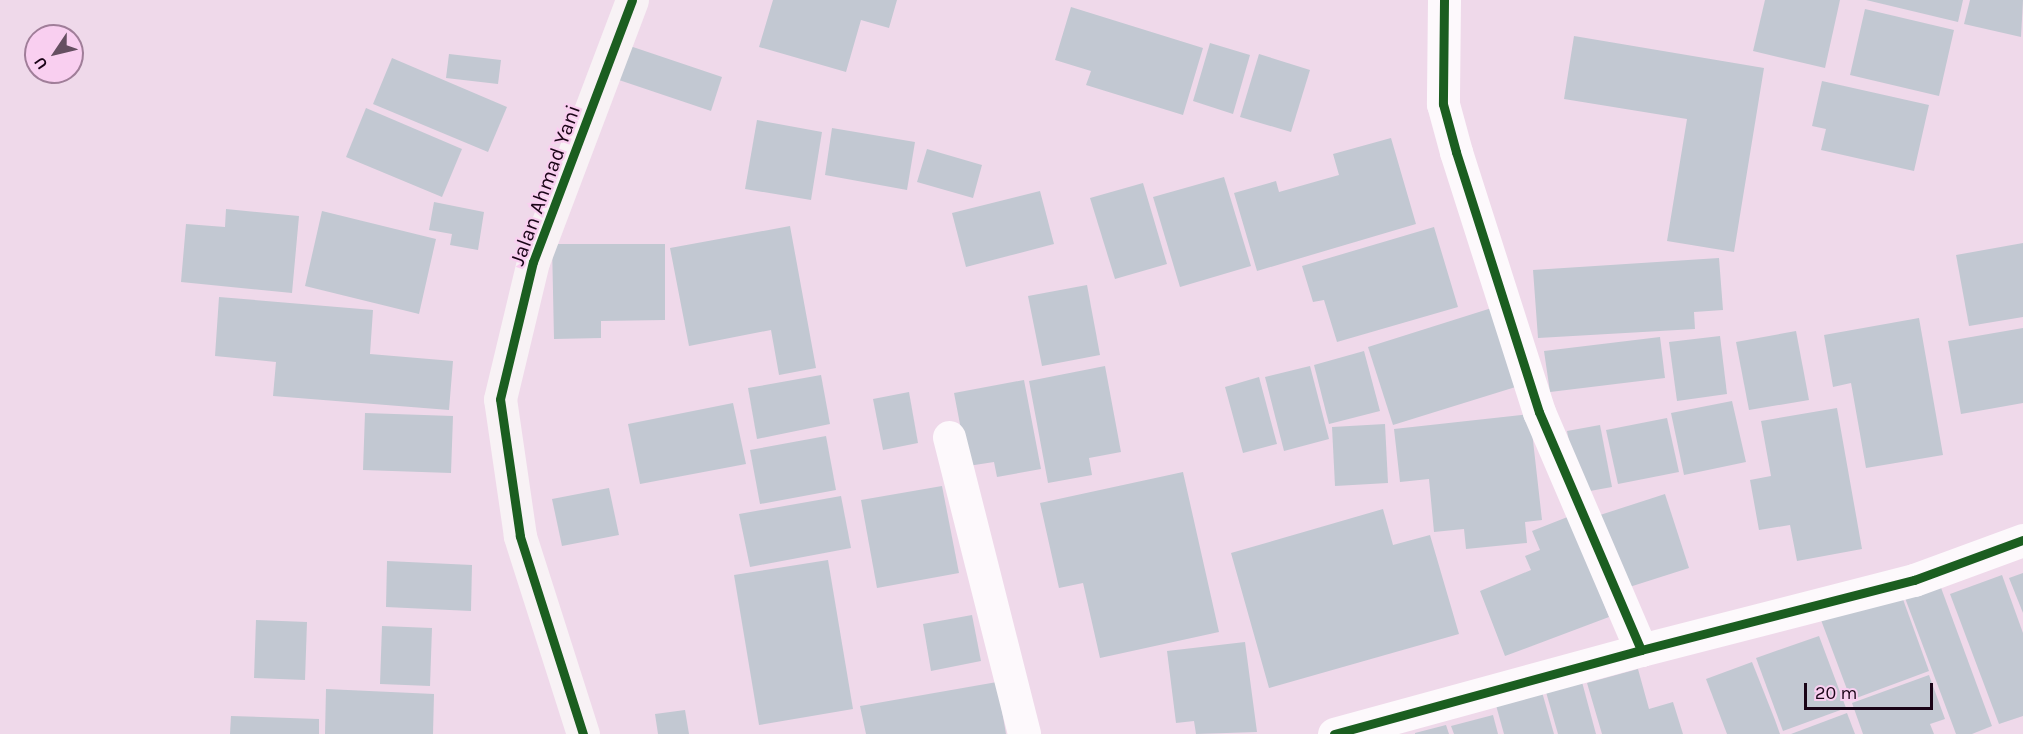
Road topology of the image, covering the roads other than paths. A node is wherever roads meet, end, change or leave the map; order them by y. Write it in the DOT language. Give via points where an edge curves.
graph roads {
  1 [pos="632,0"];
  2 [pos="1444,0"];
  3 [pos="949,437"];
  4 [pos="2023,540"];
  5 [pos="1641,650"];
  6 [pos="1365,729"];
  7 [pos="583,734"];
  8 [pos="1024,734"];
  9 [pos="1334,734"];
  1 -- 7 [label="street, Jalan Ahmad Yani" via="533,262 500,399 520,536"];
  2 -- 5 [label="street" via="1443,104 1456,152 1539,412"];
  3 -- 8 [label="street"];
  4 -- 5 [label="street" via="1914,580"];
  5 -- 6 [label="street"];
  6 -- 9 [label="street"];
}
